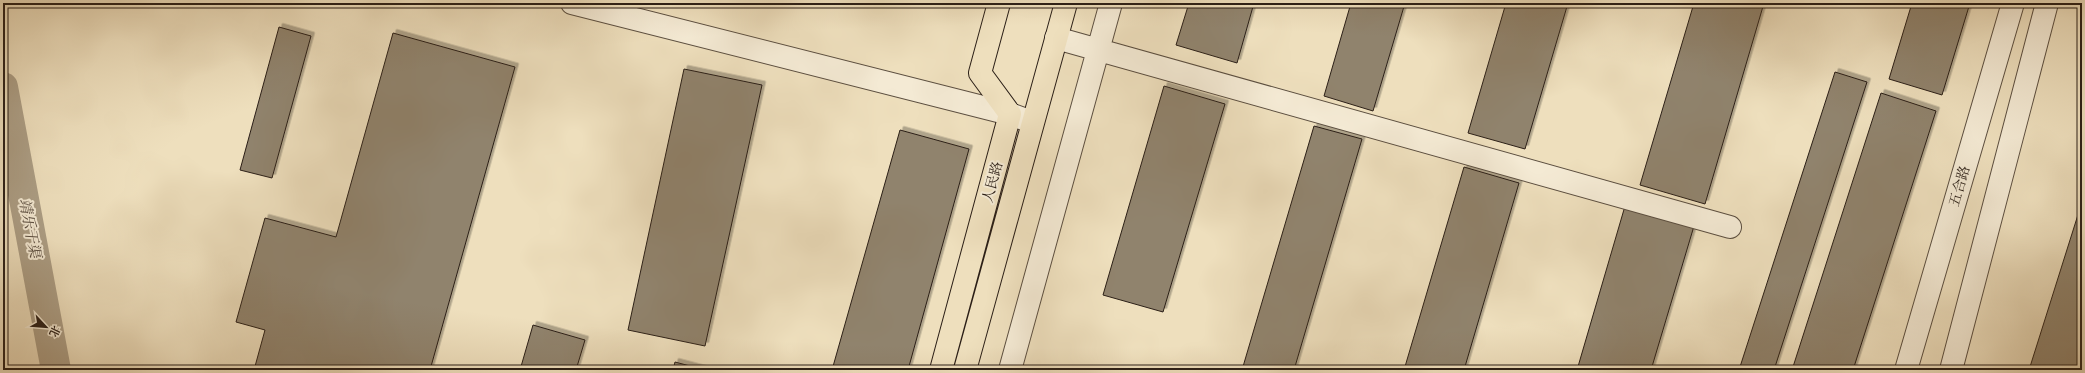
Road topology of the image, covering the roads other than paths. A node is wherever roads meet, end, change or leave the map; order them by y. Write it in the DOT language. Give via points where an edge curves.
graph roads {
  1 [pos="572,3"];
  2 [pos="998,3"];
  3 [pos="1066,3"];
  4 [pos="1112,3"];
  5 [pos="2013,3"];
  6 [pos="2047,3"];
  7 [pos="1056,38"];
  8 [pos="1098,50"];
  9 [pos="1010,114"];
  10 [pos="1032,122"];
  11 [pos="1730,227"];
  12 [pos="940,370"];
  13 [pos="965,370"];
  14 [pos="1010,370"];
  15 [pos="1906,370"];
  16 [pos="1951,370"];
  1 -- 9 [label="street"];
  2 -- 9 [label="main road" via="980,73"];
  3 -- 7 [label="main road, 人民路"];
  4 -- 8 [label="street"];
  5 -- 15 [label="street, 五合路"];
  6 -- 16 [label="street"];
  7 -- 8 [label="street"];
  7 -- 10 [label="main road, 人民路"];
  8 -- 11 [label="street"];
  8 -- 14 [label="street"];
  9 -- 10 [label="street"];
  9 -- 12 [label="main road, 人民路"];
  10 -- 13 [label="main road, 人民路"];
}
